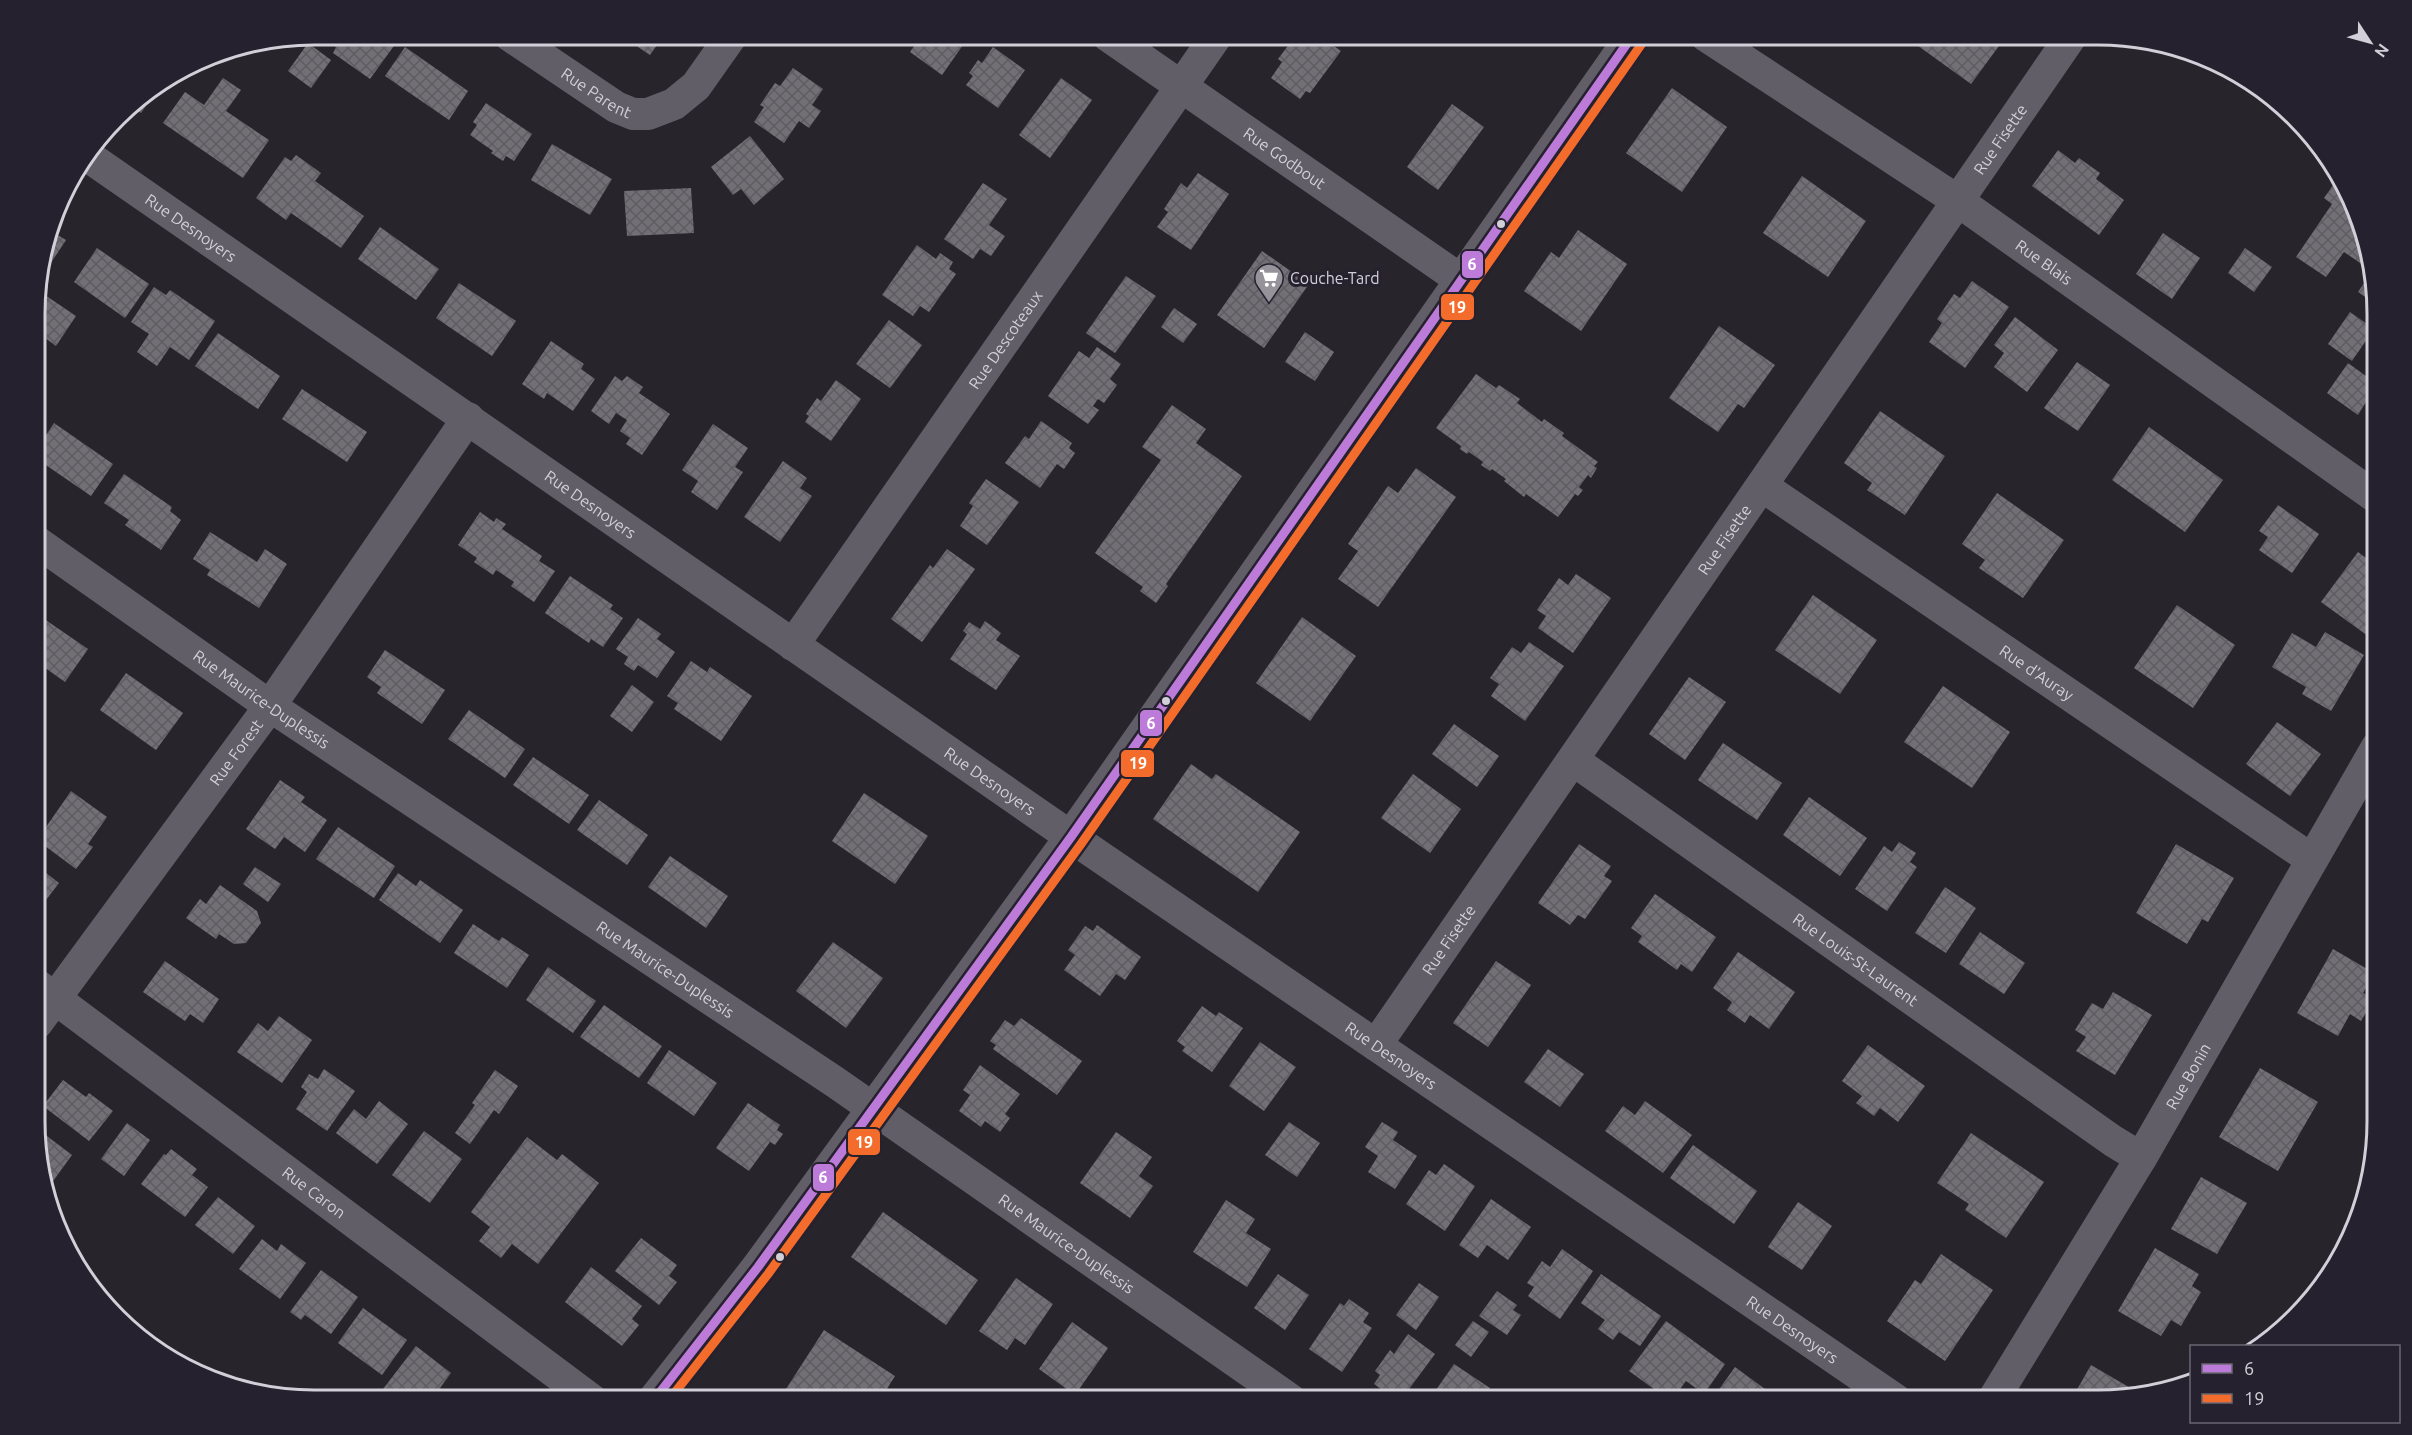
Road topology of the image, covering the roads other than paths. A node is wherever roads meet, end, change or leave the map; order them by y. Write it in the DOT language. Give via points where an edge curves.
graph roads {
  1 [pos="525,45"];
  2 [pos="724,45"];
  3 [pos="1122,45"];
  4 [pos="1210,45"];
  5 [pos="1625,45"];
  6 [pos="1722,45"];
  7 [pos="2064,45"];
  8 [pos="1181,87"];
  9 [pos="94,160"];
  10 [pos="1958,201"];
  11 [pos="1461,280"];
  12 [pos="468,418"];
  13 [pos="1762,486"];
  14 [pos="2367,491"];
  15 [pos="45,548"];
  16 [pos="793,645"];
  17 [pos="270,706"];
  18 [pos="1573,760"];
  19 [pos="2367,764"];
  20 [pos="1071,837"];
  21 [pos="2311,858"];
  22 [pos="45,999"];
  23 [pos="45,1003"];
  24 [pos="1376,1045"];
  25 [pos="875,1109"];
  26 [pos="2141,1158"];
  27 [pos="578,1390"];
  28 [pos="662,1390"];
  29 [pos="1277,1390"];
  30 [pos="1881,1390"];
  31 [pos="1999,1390"];
  1 -- 2 [label="street, Rue Parent" via="616,107 633,114 648,114 674,104 696,86"];
  3 -- 8 [label="street, Rue Godbout"];
  4 -- 8 [label="street, Rue Descoteaux"];
  5 -- 11 [label="street"];
  6 -- 10 [label="street, Rue Blais"];
  7 -- 10 [label="street, Rue Fisette"];
  8 -- 11 [label="street, Rue Godbout"];
  8 -- 16 [label="street, Rue Descoteaux"];
  9 -- 12 [label="street, Rue Desnoyers"];
  10 -- 13 [label="street, Rue Fisette"];
  10 -- 14 [label="street, Rue Blais"];
  11 -- 20 [label="street"];
  12 -- 16 [label="street, Rue Desnoyers"];
  12 -- 17 [label="street, Rue Forest"];
  13 -- 18 [label="street, Rue Fisette"];
  13 -- 21 [label="street, Rue d'Auray"];
  15 -- 17 [label="street, Rue Maurice-Duplessis"];
  16 -- 20 [label="street, Rue Desnoyers"];
  17 -- 22 [label="street, Rue Forest"];
  17 -- 25 [label="street, Rue Maurice-Duplessis"];
  18 -- 24 [label="street, Rue Fisette"];
  18 -- 26 [label="street, Rue Louis-St-Laurent"];
  19 -- 21 [label="street, Rue Bonin"];
  20 -- 24 [label="street, Rue Desnoyers"];
  20 -- 25 [label="street"];
  21 -- 26 [label="street, Rue Bonin"];
  23 -- 27 [label="street, Rue Caron"];
  24 -- 30 [label="street, Rue Desnoyers"];
  25 -- 28 [label="street"];
  25 -- 29 [label="street, Rue Maurice-Duplessis"];
  26 -- 31 [label="street, Rue Bonin"];
}
